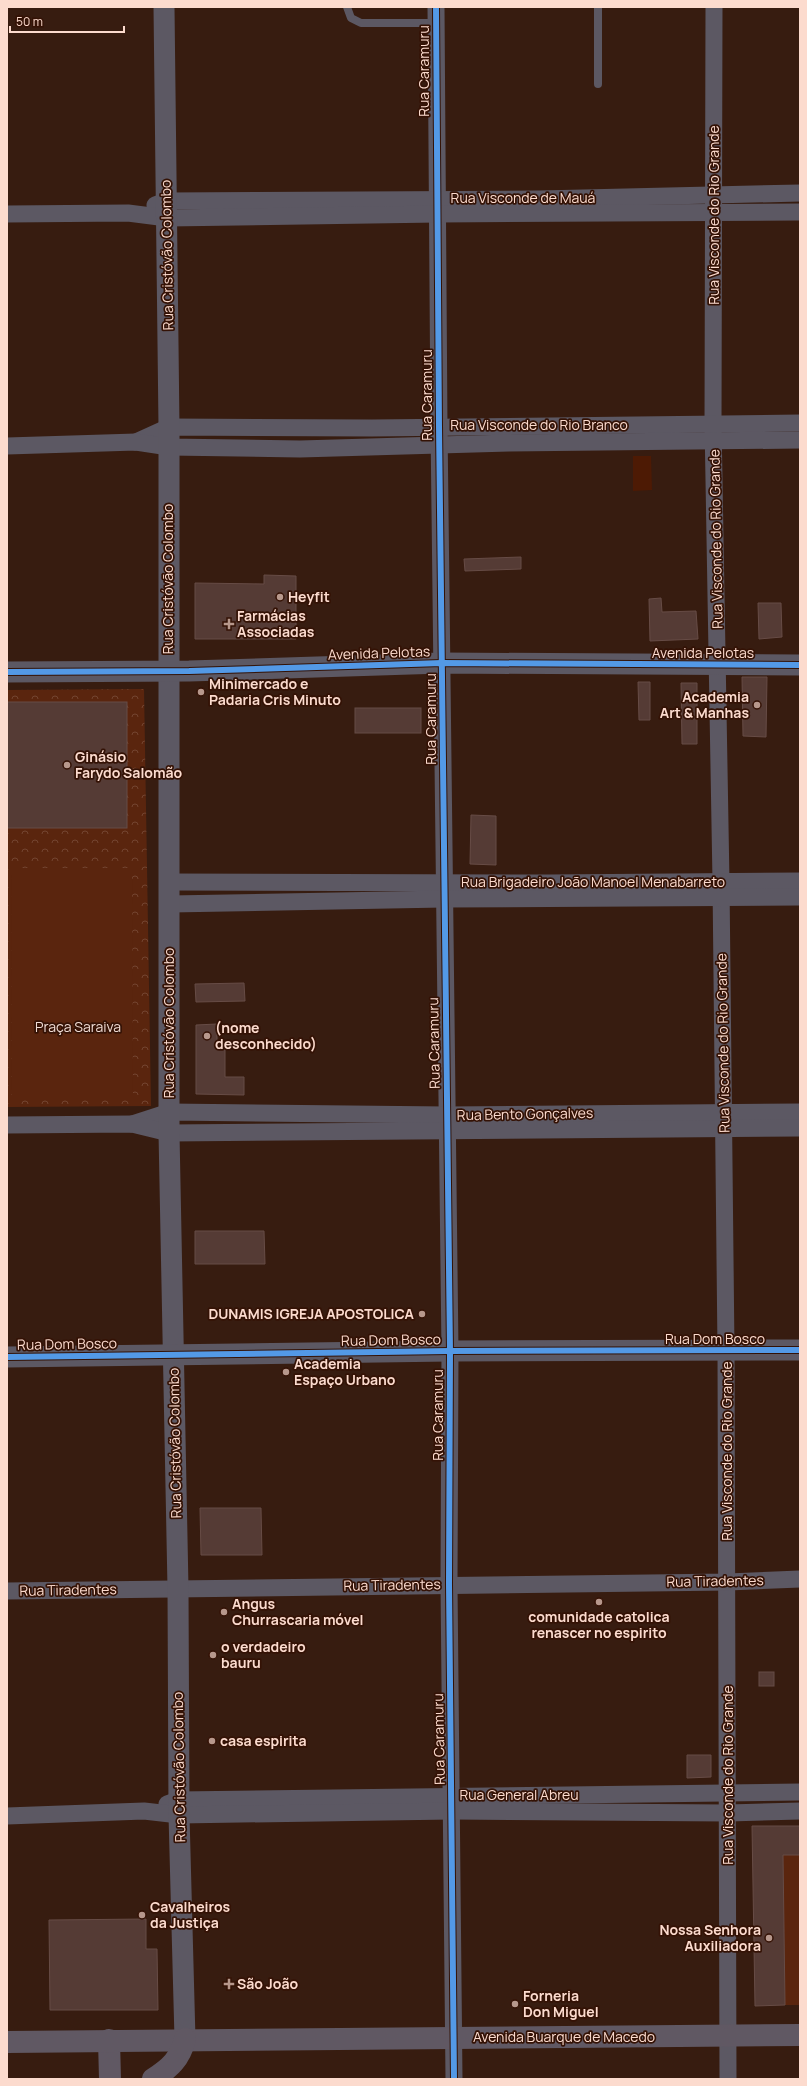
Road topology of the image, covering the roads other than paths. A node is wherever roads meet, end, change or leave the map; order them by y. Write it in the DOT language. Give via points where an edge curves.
graph roads {
  1 [pos="164,7"];
  2 [pos="348,7"];
  3 [pos="598,7"];
  4 [pos="714,7"];
  5 [pos="436,15"];
  6 [pos="598,84"];
  7 [pos="800,193"];
  8 [pos="714,194"];
  9 [pos="264,200"];
  10 [pos="438,206"];
  11 [pos="540,206"];
  12 [pos="167,210"];
  13 [pos="800,212"];
  14 [pos="7,214"];
  15 [pos="714,214"];
  16 [pos="264,218"];
  17 [pos="713,423"];
  18 [pos="800,423"];
  19 [pos="508,425"];
  20 [pos="300,426"];
  21 [pos="439,426"];
  22 [pos="372,428"];
  23 [pos="781,431"];
  24 [pos="625,433"];
  25 [pos="169,437"];
  26 [pos="714,440"];
  27 [pos="800,440"];
  28 [pos="509,443"];
  29 [pos="7,446"];
  30 [pos="439,446"];
  31 [pos="372,448"];
  32 [pos="300,449"];
  33 [pos="442,663"];
  34 [pos="718,665"];
  35 [pos="800,665"];
  36 [pos="168,671"];
  37 [pos="7,672"];
  38 [pos="800,881"];
  39 [pos="170,882"];
  40 [pos="363,882"];
  41 [pos="444,882"];
  42 [pos="721,889"];
  43 [pos="549,891"];
  44 [pos="800,898"];
  45 [pos="444,899"];
  46 [pos="362,901"];
  47 [pos="170,904"];
  48 [pos="169,1112"];
  49 [pos="800,1112"];
  50 [pos="723,1121"];
  51 [pos="132,1124"];
  52 [pos="447,1124"];
  53 [pos="7,1125"];
  54 [pos="800,1128"];
  55 [pos="169,1133"];
  56 [pos="800,1350"];
  57 [pos="450,1351"];
  58 [pos="726,1351"];
  59 [pos="174,1355"];
  60 [pos="7,1357"];
  61 [pos="800,1579"];
  62 [pos="728,1582"];
  63 [pos="449,1584"];
  64 [pos="178,1588"];
  65 [pos="7,1591"];
  66 [pos="800,1792"];
  67 [pos="729,1793"];
  68 [pos="452,1803"];
  69 [pos="179,1808"];
  70 [pos="800,1811"];
  71 [pos="728,1813"];
  72 [pos="7,1816"];
  73 [pos="800,2035"];
  74 [pos="453,2037"];
  75 [pos="728,2037"];
  76 [pos="185,2039"];
  77 [pos="109,2040"];
  78 [pos="7,2042"];
  79 [pos="110,2079"];
  80 [pos="153,2079"];
  81 [pos="454,2079"];
  82 [pos="728,2079"];
  1 -- 12 [label="street, Rua Cristóvão Colombo"];
  2 -- 5 [label="lane" via="351,18 361,23"];
  3 -- 6 [label="lane"];
  4 -- 8 [label="street, Rua Visconde do Rio Grande"];
  5 -- 10 [label="street, Rua Caramuru"];
  7 -- 8 [label="street, Rua Visconde de Mauá"];
  8 -- 11 [label="street, Rua Visconde de Mauá"];
  8 -- 15 [label="street, Rua Visconde do Rio Grande"];
  9 -- 10 [label="street, Rua Visconde de Mauá"];
  9 -- 12 [label="street, Rua Visconde de Mauá"];
  9 -- 16 [label="street"];
  10 -- 11 [label="street, Rua Visconde de Mauá"];
  10 -- 16 [label="street, Rua Visconde de Mauá"];
  10 -- 21 [label="street, Rua Caramuru"];
  11 -- 15 [label="street, Rua Visconde de Mauá"];
  12 -- 14 [label="street, Rua Visconde de Mauá" via="128,213"];
  12 -- 16 [label="street, Rua Visconde de Mauá"];
  12 -- 25 [label="street, Rua Cristóvão Colombo"];
  13 -- 15 [label="street, Rua Visconde de Mauá"];
  15 -- 17 [label="street, Rua Visconde do Rio Grande"];
  17 -- 23 [label="street, Rua Visconde do Rio Branco"];
  17 -- 24 [label="street, Rua Visconde do Rio Branco"];
  17 -- 26 [label="street, Rua Visconde do Rio Grande"];
  18 -- 23 [label="street, Rua Visconde do Rio Branco"];
  19 -- 21 [label="street, Rua Visconde do Rio Branco"];
  19 -- 24 [label="street, Rua Visconde do Rio Branco"];
  19 -- 28 [label="street"];
  20 -- 22 [label="street, Rua Visconde do Rio Branco"];
  20 -- 25 [label="street, Rua Visconde do Rio Branco"];
  20 -- 32 [label="street"];
  21 -- 22 [label="street, Rua Visconde do Rio Branco"];
  21 -- 30 [label="street, Rua Caramuru"];
  22 -- 31 [label="street"];
  23 -- 26 [label="street, Rua Visconde do Rio Branco"];
  23 -- 27 [label="street, Rua Visconde do Rio Branco"];
  24 -- 26 [label="street, Rua Visconde do Rio Branco"];
  24 -- 28 [label="street, Rua Visconde do Rio Branco"];
  25 -- 29 [label="street, Rua Visconde do Rio Branco" via="136,442"];
  25 -- 32 [label="street, Rua Visconde do Rio Branco"];
  25 -- 36 [label="street, Rua Cristóvão Colombo"];
  26 -- 34 [label="street, Rua Visconde do Rio Grande"];
  28 -- 30 [label="street, Rua Visconde do Rio Branco"];
  30 -- 31 [label="street, Rua Visconde do Rio Branco"];
  30 -- 33 [label="street, Rua Caramuru"];
  31 -- 32 [label="street, Rua Visconde do Rio Branco"];
  33 -- 34 [label="street, Avenida Pelotas"];
  33 -- 36 [label="street, Avenida Pelotas"];
  33 -- 41 [label="street, Rua Caramuru"];
  34 -- 35 [label="street, Avenida Pelotas"];
  34 -- 42 [label="street, Rua Visconde do Rio Grande"];
  36 -- 37 [label="street, Avenida Pelotas"];
  36 -- 39 [label="street, Rua Cristóvão Colombo"];
  38 -- 42 [label="street, Rua Brigadeiro João Manoel Menabarreto"];
  39 -- 40 [label="street, Rua Brigadeiro João Manoel Menabarreto"];
  39 -- 47 [label="street, Rua Cristóvão Colombo"];
  40 -- 41 [label="street, Rua Brigadeiro João Manoel Menabarreto"];
  40 -- 46 [label="street"];
  41 -- 43 [label="street, Rua Brigadeiro João Manoel Menabarreto"];
  41 -- 45 [label="street, Rua Caramuru"];
  42 -- 43 [label="street, Rua Brigadeiro João Manoel Menabarreto"];
  42 -- 44 [label="street, Rua Brigadeiro João Manoel Menabarreto"];
  42 -- 50 [label="street, Rua Visconde do Rio Grande"];
  43 -- 45 [label="street, Rua Brigadeiro João Manoel Menabarreto"];
  45 -- 46 [label="street, Rua Brigadeiro João Manoel Menabarreto"];
  45 -- 52 [label="street, Rua Caramuru"];
  46 -- 47 [label="street, Rua Brigadeiro João Manoel Menabarreto"];
  47 -- 48 [label="street, Rua Cristóvão Colombo"];
  48 -- 51 [label="street, Rua Bento Gonçalves"];
  48 -- 52 [label="street, Rua Bento Gonçalves"];
  48 -- 55 [label="street, Rua Cristóvão Colombo"];
  49 -- 50 [label="street, Rua Bento Gonçalves"];
  50 -- 52 [label="street, Rua Bento Gonçalves"];
  50 -- 54 [label="street, Rua Bento Gonçalves"];
  50 -- 58 [label="street, Rua Visconde do Rio Grande"];
  51 -- 53 [label="street, Rua Bento Gonçalves"];
  51 -- 55 [label="street, Rua Bento Gonçalves"];
  52 -- 55 [label="street, Rua Bento Gonçalves"];
  52 -- 57 [label="street, Rua Caramuru"];
  55 -- 59 [label="street, Rua Cristóvão Colombo"];
  56 -- 58 [label="street, Rua Dom Bosco"];
  57 -- 58 [label="street, Rua Dom Bosco"];
  57 -- 59 [label="street, Rua Dom Bosco"];
  57 -- 63 [label="street, Rua Caramuru"];
  58 -- 62 [label="street, Rua Visconde do Rio Grande"];
  59 -- 60 [label="street, Rua Dom Bosco"];
  59 -- 64 [label="street, Rua Cristóvão Colombo"];
  61 -- 62 [label="street, Rua Tiradentes"];
  62 -- 63 [label="street, Rua Tiradentes"];
  62 -- 67 [label="street, Rua Visconde do Rio Grande"];
  63 -- 64 [label="street, Rua Tiradentes"];
  63 -- 68 [label="street, Rua Caramuru"];
  64 -- 65 [label="street, Rua Tiradentes"];
  64 -- 69 [label="street, Rua Cristóvão Colombo"];
  66 -- 67 [label="street, Rua General Abreu"];
  67 -- 68 [label="street, Rua General Abreu"];
  67 -- 71 [label="street, Rua Visconde do Rio Grande"];
  68 -- 69 [label="street, Rua General Abreu"];
  68 -- 71 [label="street, Rua General Abreu"];
  68 -- 74 [label="street, Rua Caramuru"];
  69 -- 72 [label="street, Rua General Abreu"];
  69 -- 76 [label="street, Rua Cristóvão Colombo"];
  70 -- 71 [label="street, Rua General Abreu"];
  71 -- 75 [label="street, Rua Visconde do Rio Grande"];
  73 -- 75 [label="main road, Avenida Buarque de Macedo"];
  74 -- 75 [label="main road, Avenida Buarque de Macedo"];
  74 -- 76 [label="main road, Avenida Buarque de Macedo"];
  74 -- 81 [label="street, Rua Caramuru"];
  75 -- 82 [label="street, Rua Visconde do Rio Grande"];
  76 -- 77 [label="main road, Avenida Buarque de Macedo"];
  76 -- 80 [label="main road" via="177,2060"];
  77 -- 78 [label="main road, Avenida Buarque de Macedo"];
  77 -- 79 [label="main road"];
}
